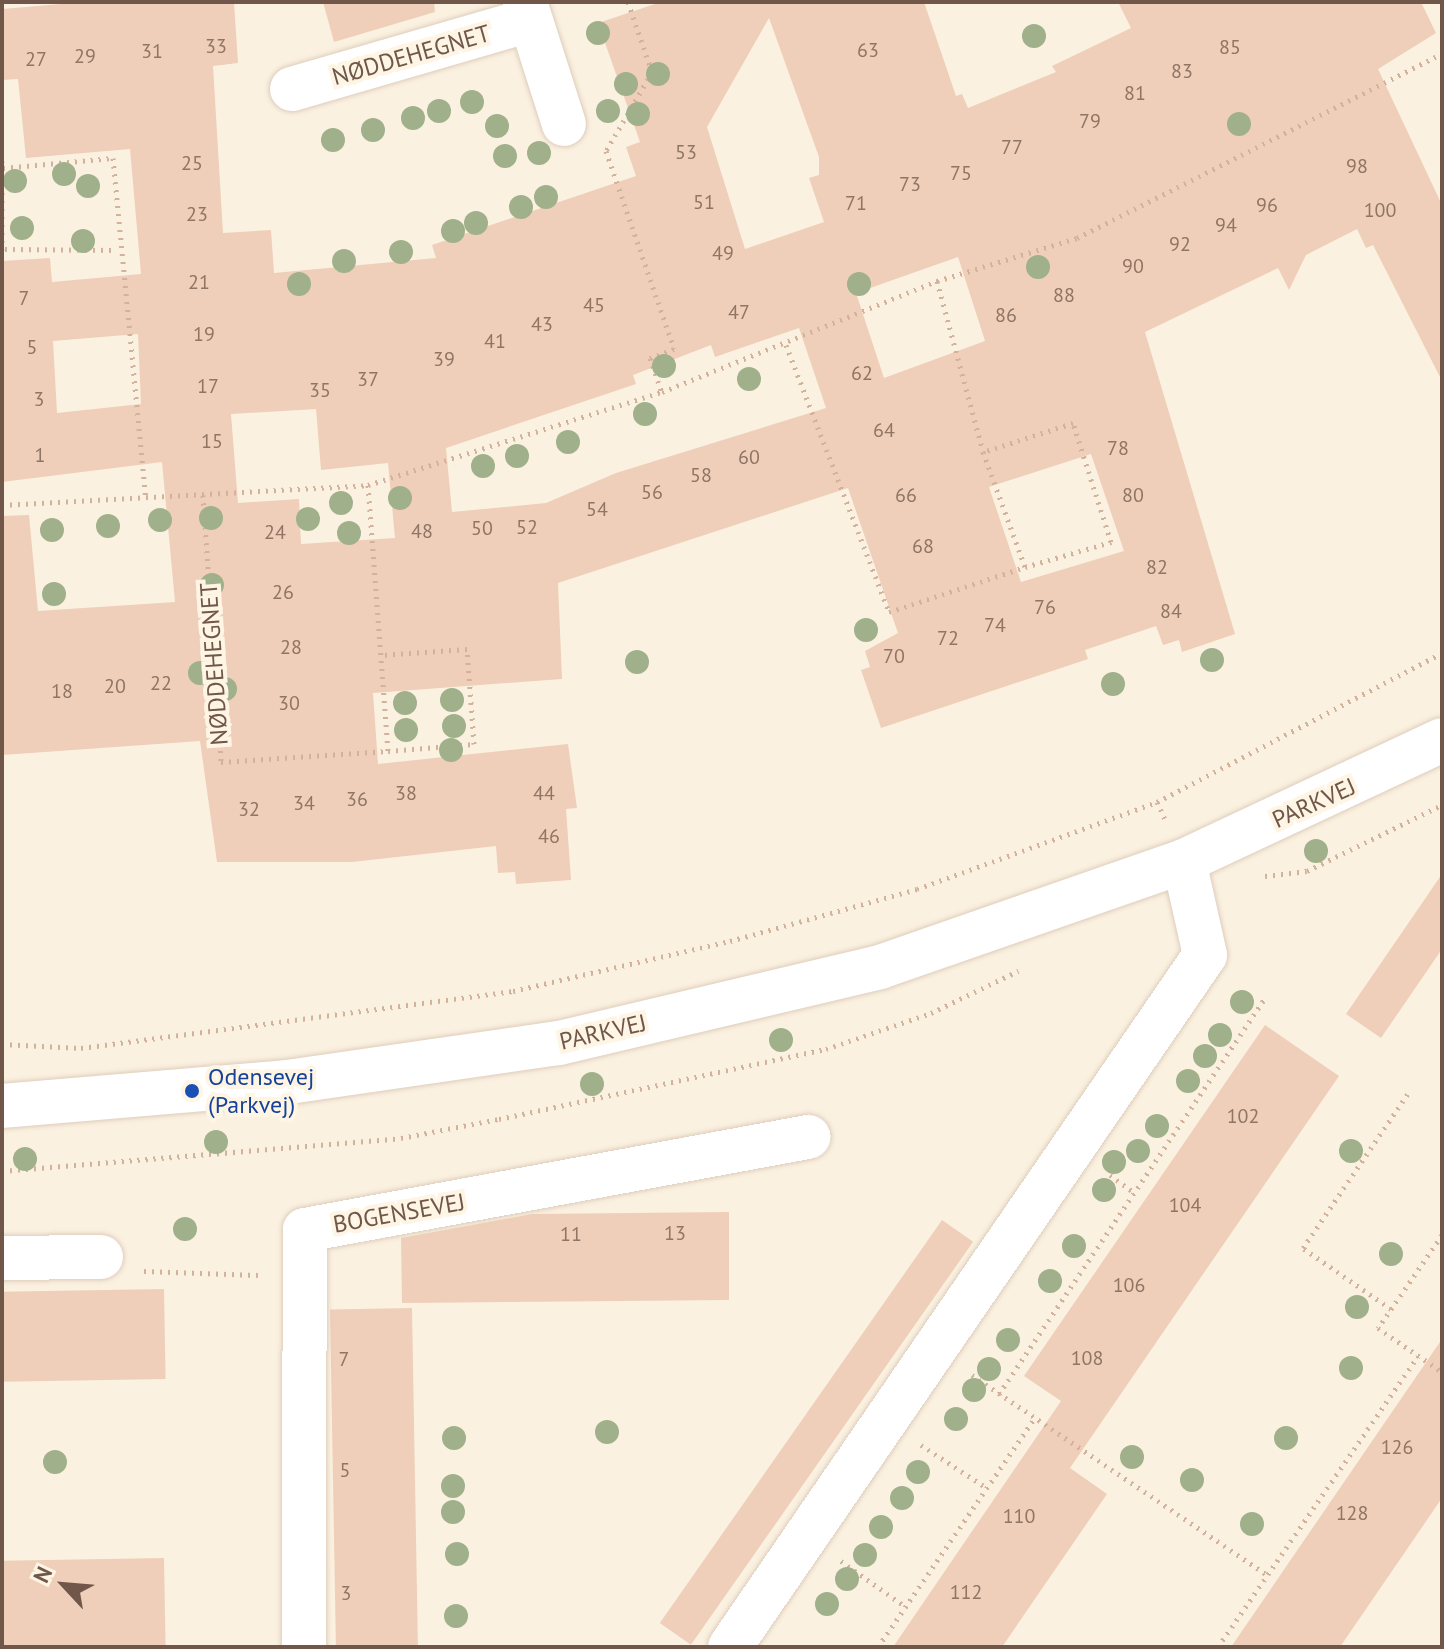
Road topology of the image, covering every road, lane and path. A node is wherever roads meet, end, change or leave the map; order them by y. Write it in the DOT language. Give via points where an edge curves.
graph roads {
  1 [pos="628,2"];
  2 [pos="527,11"];
  3 [pos="1442,54"];
  4 [pos="292,89"];
  5 [pos="564,124"];
  6 [pos="2,161"];
  7 [pos="3,168"];
  8 [pos="3,249"];
  9 [pos="117,250"];
  10 [pos="937,281"];
  11 [pos="786,345"];
  12 [pos="662,392"];
  13 [pos="983,452"];
  14 [pos="368,485"];
  15 [pos="203,495"];
  16 [pos="146,498"];
  17 [pos="2,505"];
  18 [pos="1025,567"];
  19 [pos="1442,653"];
  20 [pos="381,655"];
  21 [pos="1442,740"];
  22 [pos="388,751"];
  23 [pos="1184,861"];
  24 [pos="1266,996"];
  25 [pos="2,1044"];
  26 [pos="1409,1092"];
  27 [pos="2,1106"];
  28 [pos="808,1137"];
  29 [pos="1442,1235"];
  30 [pos="101,1257"];
  31 [pos="2,1258"];
  32 [pos="304,1277"];
  33 [pos="1391,1309"];
  34 [pos="936,1349"];
  35 [pos="1418,1356"];
  36 [pos="1442,1372"];
  37 [pos="999,1394"];
  38 [pos="1034,1419"];
  39 [pos="886,1421"];
  40 [pos="987,1488"];
  41 [pos="806,1536"];
  42 [pos="1267,1575"];
  43 [pos="906,1607"];
  44 [pos="304,1647"];
  45 [pos="730,1647"];
  46 [pos="878,1647"];
  47 [pos="1218,1647"];
  1 -- 12 [label="path" via="652,72 606,151 674,349 650,358"];
  2 -- 4 [label="street, NØDDEHEGNET"];
  2 -- 5 [label="street, NØDDEHEGNET"];
  3 -- 10 [label="path" via="1077,238"];
  6 -- 7 [label="path"];
  7 -- 8 [label="path"];
  7 -- 9 [label="path" via="113,158"];
  8 -- 9 [label="path"];
  9 -- 16 [label="path"];
  10 -- 11 [label="path"];
  10 -- 13 [label="path"];
  11 -- 12 [label="path"];
  11 -- 18 [label="path" via="889,612"];
  12 -- 14 [label="path"];
  13 -- 18 [label="path"];
  13 -- 18 [label="path" via="1073,423 1111,542"];
  14 -- 15 [label="path"];
  14 -- 20 [label="path"];
  15 -- 16 [label="path"];
  15 -- 22 [label="path, NØDDEHEGNET" via="221,762"];
  16 -- 17 [label="path"];
  19 -- 25 [label="path" via="1157,802 917,889 730,941 513,991 81,1048"];
  20 -- 22 [label="path"];
  20 -- 22 [label="path, NØDDEHEGNET" via="467,649 474,744"];
  21 -- 23 [label="street, PARKVEJ"];
  23 -- 27 [label="street, PARKVEJ" via="880,967 559,1043 288,1082"];
  23 -- 34 [label="street" via="1205,955"];
  24 -- 37 [label="path"];
  26 -- 33 [label="path" via="1303,1248"];
  28 -- 32 [label="street, BOGENSEVEJ" via="305,1230"];
  29 -- 33 [label="path"];
  30 -- 31 [label="street"];
  30 -- 32 [label="path" via="111,1269"];
  32 -- 44 [label="street, BOGENSEVEJ"];
  33 -- 35 [label="path" via="1378,1328"];
  34 -- 37 [label="path"];
  34 -- 39 [label="street"];
  35 -- 36 [label="path"];
  35 -- 42 [label="path"];
  37 -- 38 [label="path"];
  38 -- 40 [label="path"];
  38 -- 42 [label="path"];
  39 -- 40 [label="path"];
  39 -- 41 [label="street"];
  40 -- 43 [label="path"];
  41 -- 43 [label="path"];
  41 -- 45 [label="street"];
  42 -- 47 [label="path"];
  43 -- 46 [label="path"];
}
